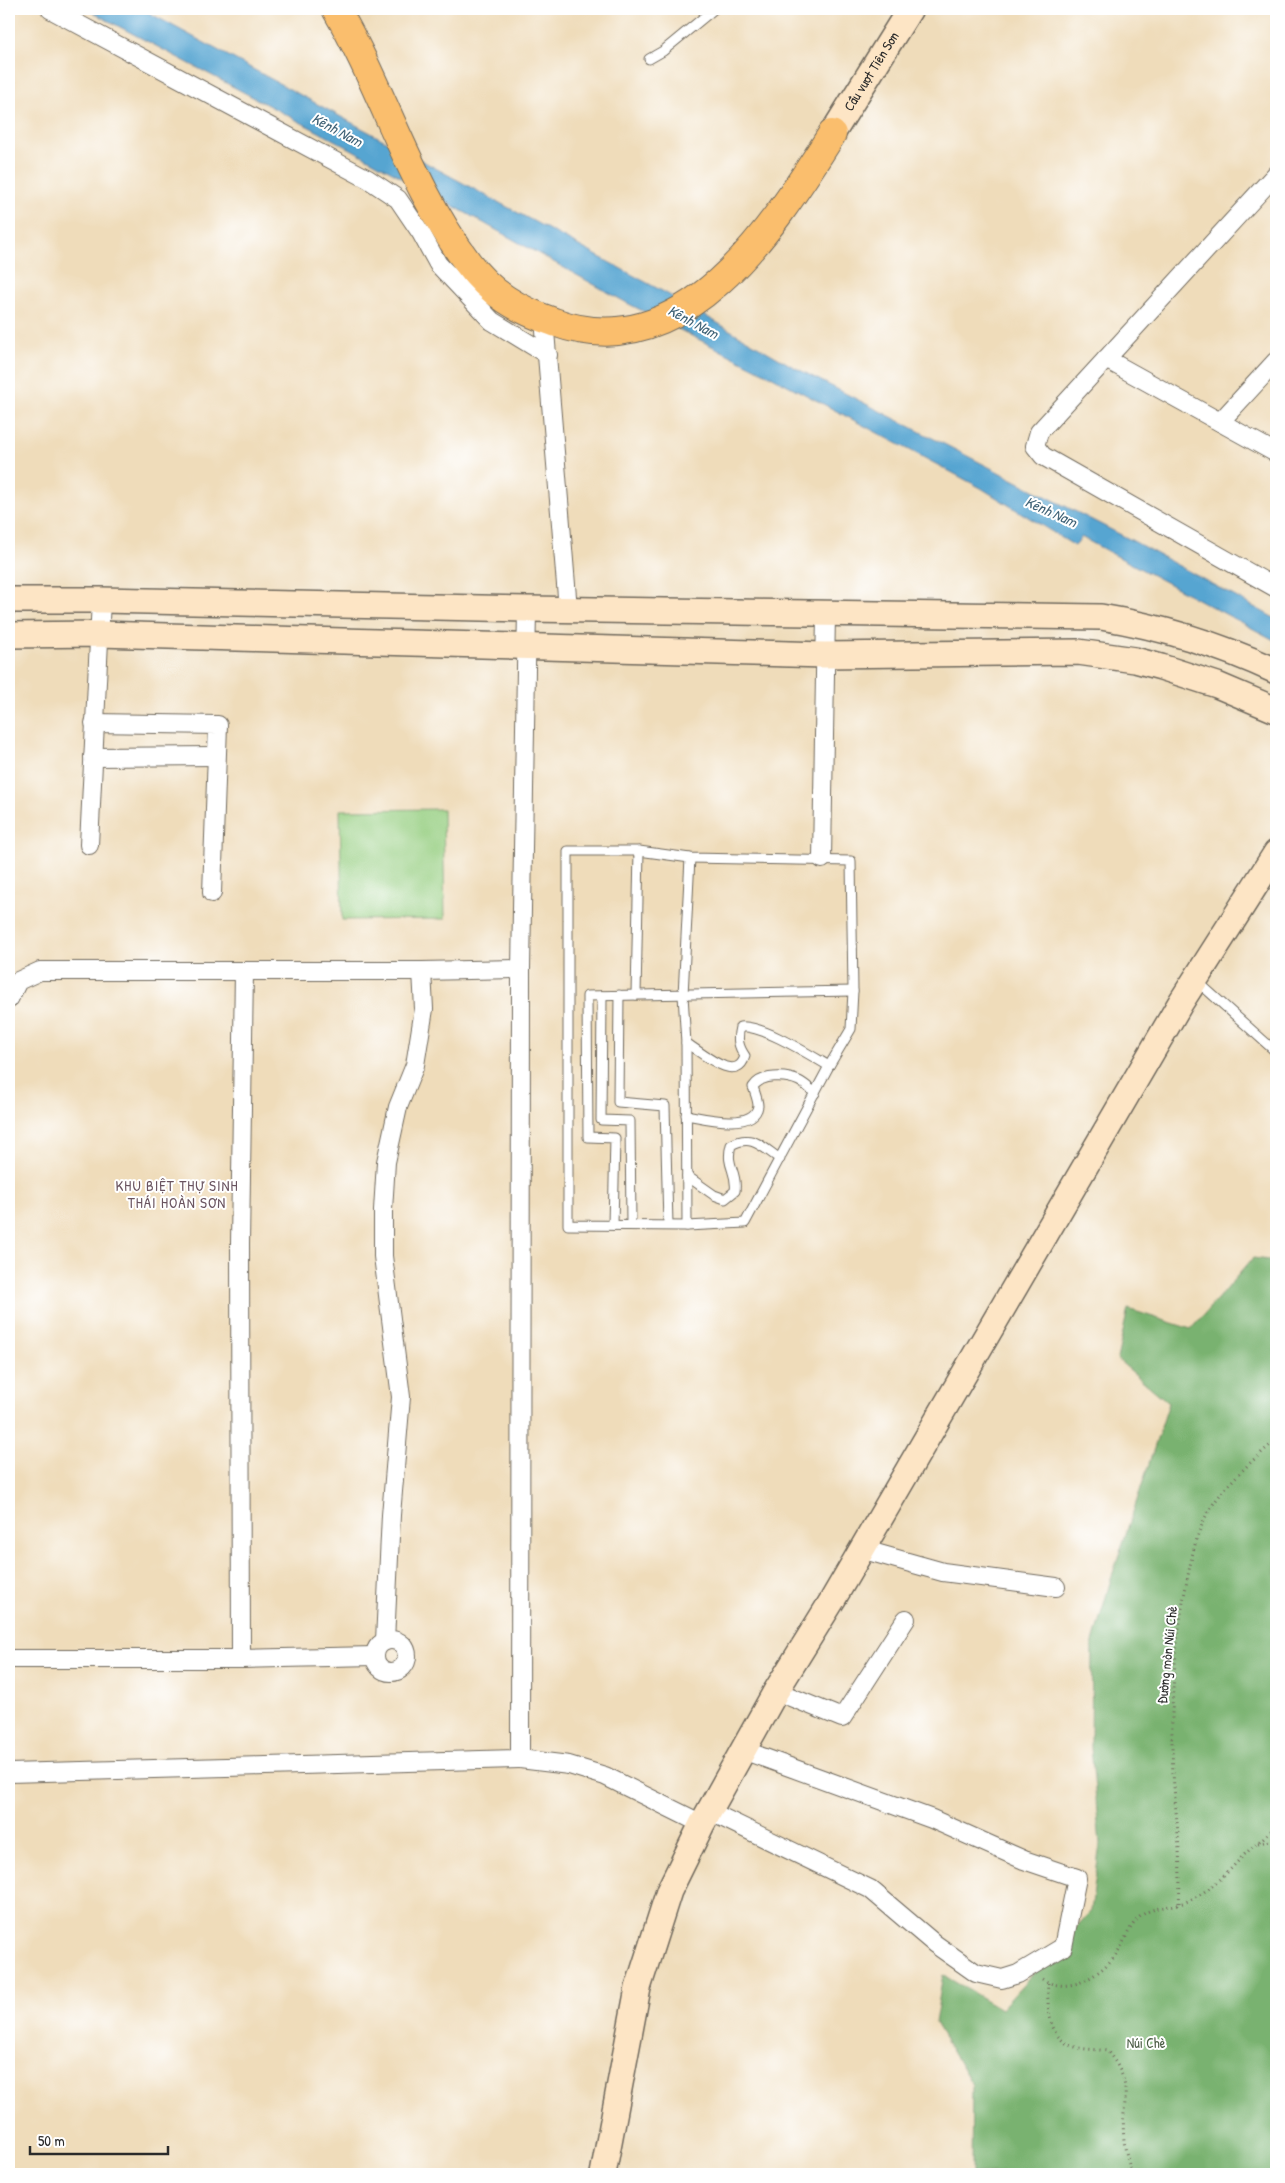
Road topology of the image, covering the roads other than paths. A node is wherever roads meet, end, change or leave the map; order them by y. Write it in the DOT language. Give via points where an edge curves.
graph roads {
  1 [pos="50,9"];
  2 [pos="336,9"];
  3 [pos="360,9"];
  4 [pos="714,9"];
  5 [pos="910,9"];
  6 [pos="359,48"];
  7 [pos="649,59"];
  8 [pos="832,134"];
  9 [pos="1276,174"];
  10 [pos="544,319"];
  11 [pos="548,355"];
  12 [pos="1106,359"];
  13 [pos="1276,362"];
  14 [pos="1220,422"];
  15 [pos="1276,453"];
  16 [pos="1276,588"];
  17 [pos="9,600"];
  18 [pos="102,600"];
  19 [pos="527,609"];
  20 [pos="568,609"];
  21 [pos="826,613"];
  22 [pos="99,634"];
  23 [pos="9,635"];
  24 [pos="528,647"];
  25 [pos="824,655"];
  26 [pos="1276,671"];
  27 [pos="1276,710"];
  28 [pos="94,723"];
  29 [pos="216,756"];
  30 [pos="93,757"];
  31 [pos="89,845"];
  32 [pos="639,851"];
  33 [pos="1276,853"];
  34 [pos="690,858"];
  35 [pos="822,859"];
  36 [pos="212,893"];
  37 [pos="521,969"];
  38 [pos="244,971"];
  39 [pos="422,971"];
  40 [pos="1195,979"];
  41 [pos="853,992"];
  42 [pos="619,995"];
  43 [pos="636,995"];
  44 [pos="683,995"];
  45 [pos="602,996"];
  46 [pos="9,999"];
  47 [pos="686,1043"];
  48 [pos="1276,1052"];
  49 [pos="829,1066"];
  50 [pos="816,1093"];
  51 [pos="686,1115"];
  52 [pos="780,1158"];
  53 [pos="687,1176"];
  54 [pos="613,1225"];
  55 [pos="631,1225"];
  56 [pos="668,1225"];
  57 [pos="687,1226"];
  58 [pos="861,1549"];
  59 [pos="1056,1587"];
  60 [pos="906,1619"];
  61 [pos="385,1641"];
  62 [pos="375,1656"];
  63 [pos="9,1659"];
  64 [pos="241,1659"];
  65 [pos="776,1691"];
  66 [pos="743,1750"];
  67 [pos="520,1759"];
  68 [pos="9,1773"];
  69 [pos="705,1817"];
  70 [pos="602,2174"];
  1 -- 11 [label="street" via="398,199 438,264 492,321"];
  2 -- 6 [label="highway"];
  3 -- 6 [label="highway"];
  4 -- 7 [label="lane" via="664,51"];
  5 -- 8 [label="main road, Cầu vượt Tiên Sơn"];
  6 -- 10 [label="highway" via="414,173 467,262 511,304"];
  8 -- 10 [label="highway" via="760,238 708,292 678,311 620,331 577,330"];
  9 -- 12 [label="street"];
  10 -- 11 [label="street"];
  11 -- 20 [label="street"];
  12 -- 14 [label="street"];
  12 -- 16 [label="street" via="1039,432 1035,446 1043,456"];
  13 -- 14 [label="street"];
  14 -- 15 [label="street"];
  17 -- 18 [label="main road"];
  18 -- 19 [label="main road"];
  18 -- 22 [label="street"];
  19 -- 20 [label="main road"];
  19 -- 24 [label="street"];
  20 -- 21 [label="main road"];
  21 -- 25 [label="street"];
  21 -- 26 [label="main road" via="1101,617 1170,630"];
  22 -- 23 [label="main road"];
  22 -- 24 [label="main road"];
  22 -- 28 [label="street"];
  24 -- 25 [label="main road"];
  24 -- 37 [label="street"];
  25 -- 27 [label="main road" via="1078,652 1161,667 1217,685"];
  25 -- 35 [label="street"];
  28 -- 29 [label="street" via="218,725"];
  28 -- 30 [label="street"];
  29 -- 30 [label="street"];
  29 -- 36 [label="street"];
  30 -- 31 [label="street"];
  32 -- 34 [label="lane"];
  32 -- 43 [label="lane"];
  32 -- 54 [label="lane" via="568,850 568,1225"];
  33 -- 40 [label="main road"];
  34 -- 35 [label="lane"];
  34 -- 44 [label="lane"];
  35 -- 41 [label="lane" via="851,860"];
  37 -- 39 [label="street"];
  37 -- 67 [label="street"];
  38 -- 39 [label="street"];
  38 -- 46 [label="street" via="40,971 18,982"];
  38 -- 64 [label="street" via="240,1244"];
  39 -- 61 [label="street" via="424,1009 415,1065 398,1106 386,1162 383,1210 383,1256 401,1397"];
  40 -- 48 [label="lane"];
  40 -- 58 [label="main road"];
  41 -- 44 [label="lane"];
  41 -- 49 [label="lane" via="851,1029"];
  42 -- 43 [label="lane"];
  42 -- 45 [label="lane"];
  42 -- 56 [label="lane" via="618,1102 665,1106"];
  43 -- 44 [label="lane"];
  44 -- 47 [label="lane"];
  45 -- 54 [label="lane" via="587,996 588,1137 615,1138"];
  45 -- 55 [label="lane" via="601,1120 630,1121"];
  47 -- 49 [label="lane" via="718,1064 738,1068 745,1056 738,1037 740,1027 749,1026 787,1042"];
  47 -- 51 [label="lane"];
  49 -- 50 [label="lane"];
  50 -- 51 [label="lane" via="798,1080 764,1077 753,1087 758,1108 748,1120"];
  50 -- 52 [label="lane"];
  51 -- 53 [label="lane"];
  52 -- 53 [label="lane" via="751,1140 731,1145 728,1158 736,1182 735,1191 725,1199"];
  52 -- 57 [label="lane" via="745,1223"];
  53 -- 57 [label="lane"];
  54 -- 55 [label="lane"];
  55 -- 56 [label="lane"];
  56 -- 57 [label="lane"];
  58 -- 59 [label="street" via="942,1572"];
  58 -- 65 [label="main road"];
  60 -- 65 [label="street" via="842,1718"];
  61 -- 62 [label="street"];
  61 -- 62 [label="street" via="398,1642 406,1651 406,1663 397,1672 384,1671"];
  62 -- 64 [label="street"];
  63 -- 64 [label="street"];
  65 -- 66 [label="main road"];
  66 -- 69 [label="main road"];
  66 -- 69 [label="street" via="932,1819 1024,1860 1076,1878 1063,1947 1027,1969 1002,1979 976,1974 870,1890"];
  67 -- 68 [label="street"];
  67 -- 69 [label="street" via="570,1765"];
  69 -- 70 [label="main road" via="669,1891 638,1988"];
}
